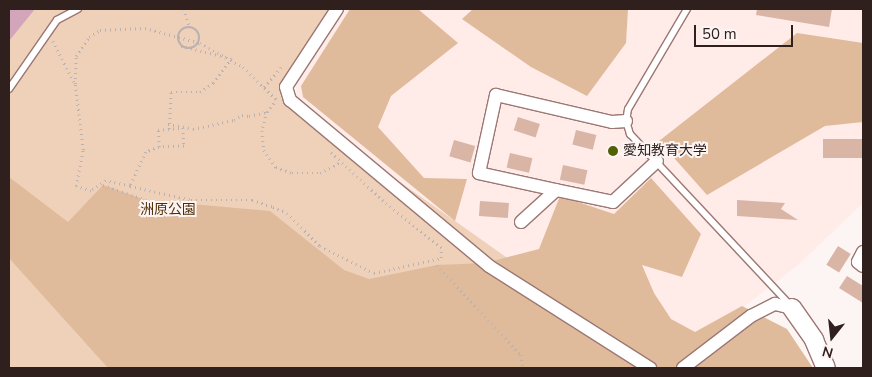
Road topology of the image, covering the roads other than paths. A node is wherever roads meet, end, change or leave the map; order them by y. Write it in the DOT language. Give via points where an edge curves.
graph roads {
  1 [pos="78,9"];
  2 [pos="338,9"];
  3 [pos="687,9"];
  4 [pos="9,89"];
  5 [pos="626,121"];
  6 [pos="657,161"];
  7 [pos="556,190"];
  8 [pos="521,222"];
  9 [pos="863,252"];
  10 [pos="863,266"];
  11 [pos="792,308"];
  12 [pos="650,368"];
  13 [pos="683,368"];
  14 [pos="826,368"];
  1 -- 4 [label="lane" via="57,20"];
  2 -- 12 [label="street" via="286,87 290,100 490,266"];
  3 -- 5 [label="lane" via="628,109"];
  5 -- 6 [label="lane" via="630,134"];
  5 -- 7 [label="street" via="612,122 496,95 479,173"];
  6 -- 7 [label="street" via="613,202"];
  6 -- 11 [label="lane"];
  7 -- 8 [label="street"];
  9 -- 10 [label="street" via="858,262"];
  11 -- 13 [label="street" via="775,304 752,316"];
  11 -- 14 [label="street" via="814,340"];
}
